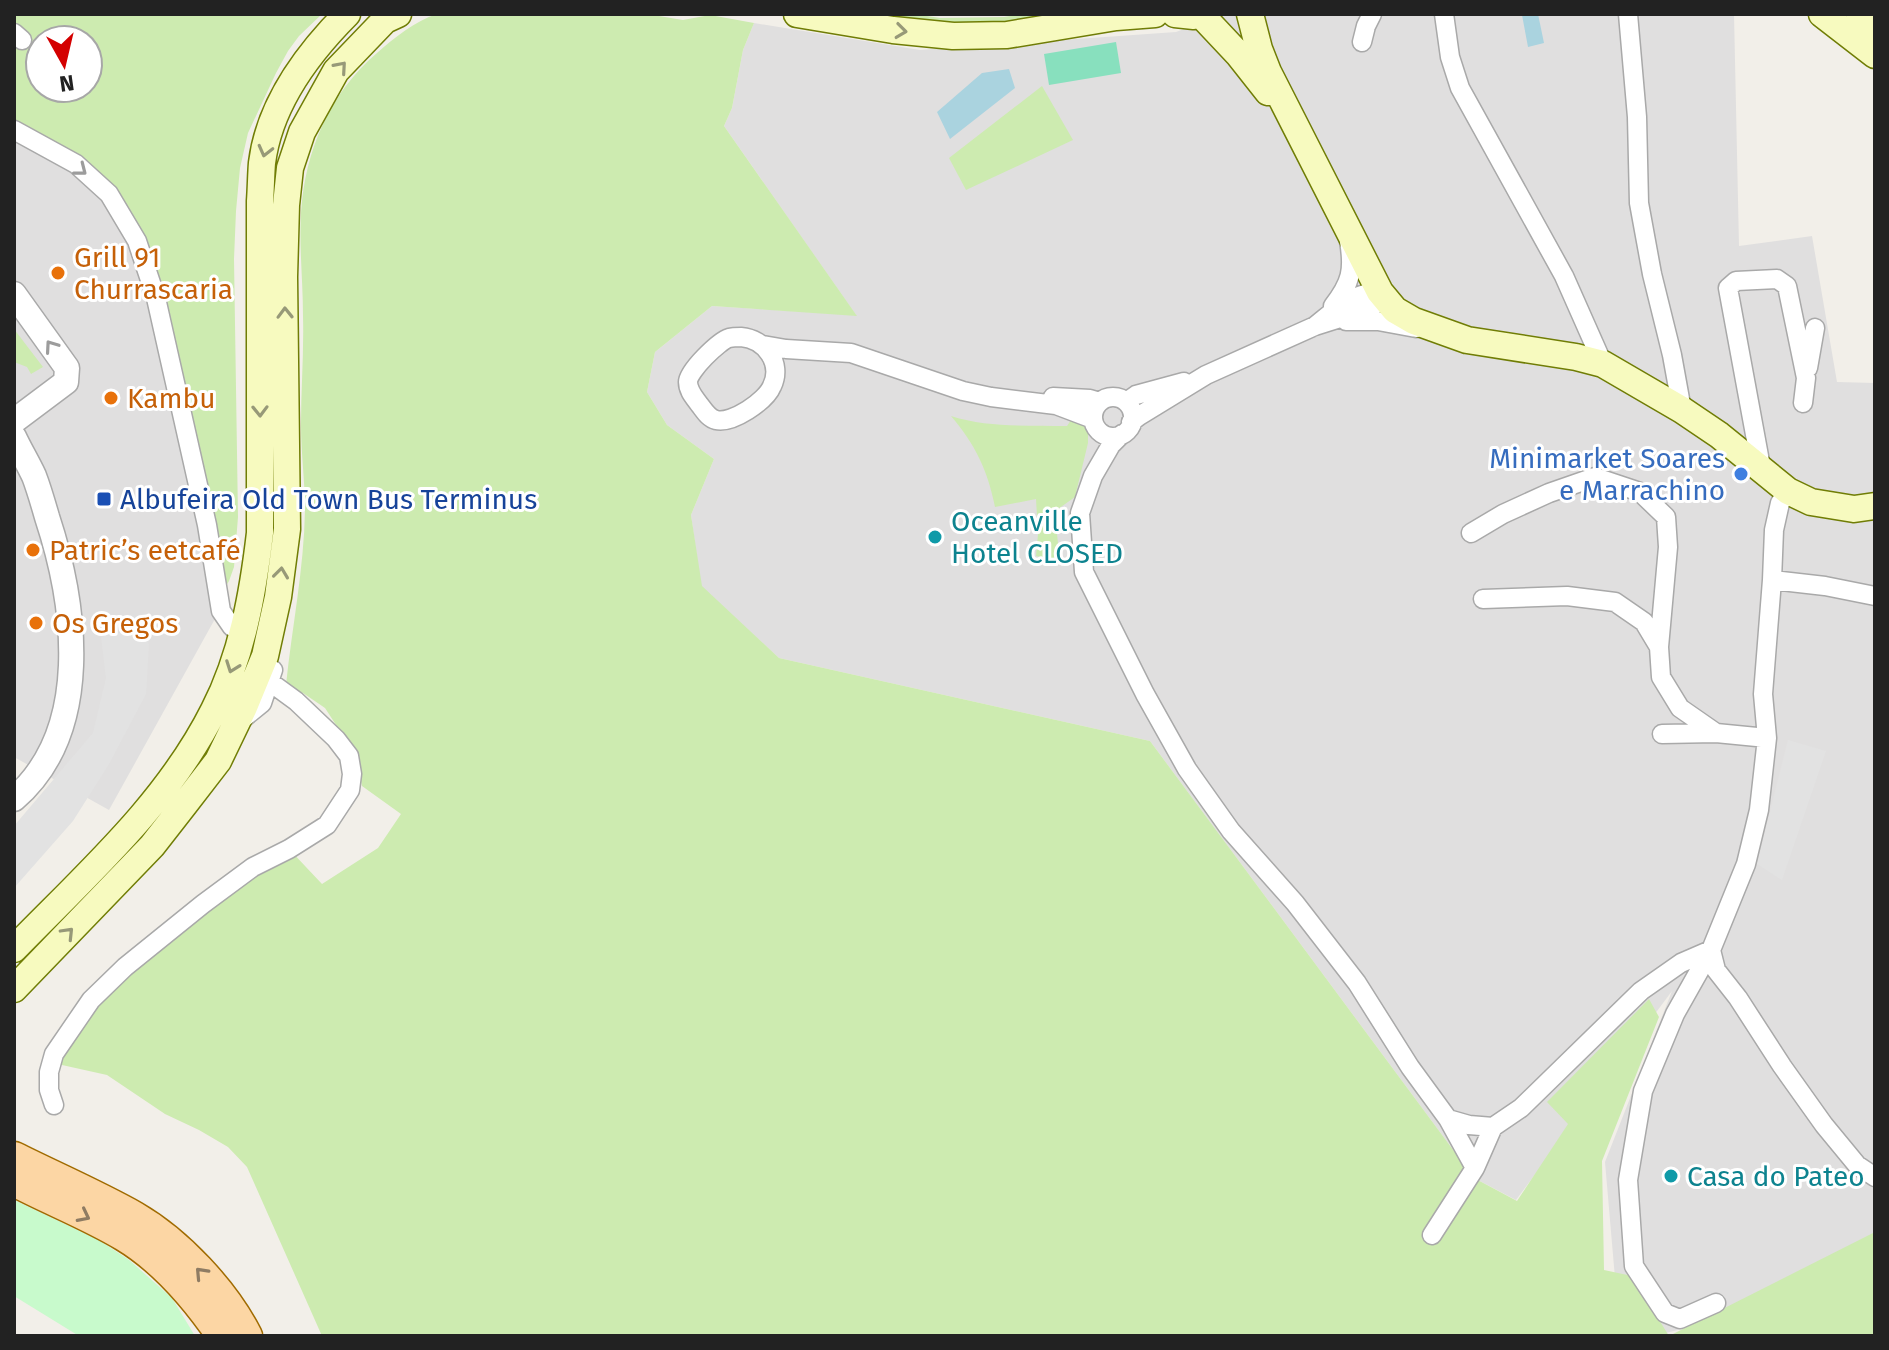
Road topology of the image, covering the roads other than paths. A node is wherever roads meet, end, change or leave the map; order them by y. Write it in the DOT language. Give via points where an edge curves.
graph roads {
  1 [pos="347,14"];
  2 [pos="398,14"];
  3 [pos="797,14"];
  4 [pos="1155,14"];
  5 [pos="1233,14"];
  6 [pos="1250,14"];
  7 [pos="1372,14"];
  8 [pos="1444,14"];
  9 [pos="1628,14"];
  10 [pos="1822,14"];
  11 [pos="1859,14"];
  12 [pos="1191,16"];
  13 [pos="1875,26"];
  14 [pos="1362,42"];
  15 [pos="1875,55"];
  16 [pos="14,130"];
  17 [pos="1298,130"];
  18 [pos="1345,223"];
  19 [pos="1380,292"];
  20 [pos="14,294"];
  21 [pos="1315,326"];
  22 [pos="1815,328"];
  23 [pos="1467,340"];
  24 [pos="763,345"];
  25 [pos="802,351"];
  26 [pos="1603,364"];
  27 [pos="775,374"];
  28 [pos="1206,375"];
  29 [pos="1806,378"];
  30 [pos="963,391"];
  31 [pos="1126,402"];
  32 [pos="1803,403"];
  33 [pos="1682,410"];
  34 [pos="1096,415"];
  35 [pos="14,421"];
  36 [pos="1127,428"];
  37 [pos="14,437"];
  38 [pos="1761,467"];
  39 [pos="1093,476"];
  40 [pos="1788,491"];
  41 [pos="1875,506"];
  42 [pos="1471,533"];
  43 [pos="1772,580"];
  44 [pos="1875,596"];
  45 [pos="1483,599"];
  46 [pos="273,619"];
  47 [pos="232,627"];
  48 [pos="1659,647"];
  49 [pos="270,682"];
  50 [pos="235,725"];
  51 [pos="1716,733"];
  52 [pos="1662,734"];
  53 [pos="1767,738"];
  54 [pos="14,799"];
  55 [pos="14,949"];
  56 [pos="1711,950"];
  57 [pos="14,989"];
  58 [pos="54,1105"];
  59 [pos="1448,1119"];
  60 [pos="1493,1127"];
  61 [pos="14,1157"];
  62 [pos="1475,1168"];
  63 [pos="1875,1177"];
  64 [pos="14,1181"];
  65 [pos="1432,1235"];
  66 [pos="1716,1303"];
  67 [pos="222,1336"];
  68 [pos="247,1336"];
  1 -- 55 [label="main road, one-way" via="294,79 274,117 262,161 260,533 233,665 189,754 136,824"];
  46 -- 2 [label="main road, one-way" via="287,529 284,277 290,168 302,132 336,71 385,20"];
  3 -- 4 [label="main road, one-way" via="953,36 1007,35"];
  5 -- 12 [label="main road" via="1218,19"];
  6 -- 17 [label="main road" via="1268,72"];
  7 -- 14 [label="street"];
  8 -- 26 [label="street" via="1460,88 1564,276"];
  9 -- 33 [label="street" via="1639,203"];
  10 -- 15 [label="main road"];
  11 -- 13 [label="main road"];
  12 -- 17 [label="main road" via="1238,54"];
  16 -- 47 [label="street, one-way" via="76,164 109,194 137,241 156,298 187,434 221,611"];
  17 -- 18 [label="main road"];
  18 -- 19 [label="main road"];
  18 -- 21 [label="street" via="1352,257 1349,282"];
  19 -- 21 [label="street" via="1376,304"];
  19 -- 23 [label="main road" via="1414,321"];
  35 -- 20 [label="street, one-way" via="66,382 67,368"];
  21 -- 23 [label="street" via="1378,321"];
  21 -- 28 [label="street"];
  22 -- 29 [label="street"];
  23 -- 26 [label="main road"];
  24 -- 25 [label="street"];
  24 -- 27 [label="street"];
  24 -- 27 [label="street" via="752,338 727,338 692,370 687,379 690,392 709,417 732,419 765,395"];
  25 -- 27 [label="street"];
  25 -- 30 [label="street" via="851,353"];
  26 -- 33 [label="main road"];
  28 -- 31 [label="street"];
  28 -- 36 [label="street"];
  29 -- 32 [label="street"];
  29 -- 38 [label="street" via="1787,286 1777,279 1736,281 1728,288"];
  30 -- 34 [label="street"];
  30 -- 34 [label="street" via="1090,399"];
  31 -- 34 [label="street" via="1104,399"];
  31 -- 36 [label="street" via="1132,411"];
  33 -- 38 [label="main road"];
  34 -- 36 [label="street" via="1103,434 1116,436"];
  34 -- 39 [label="street" via="1099,440"];
  36 -- 39 [label="street"];
  37 -- 54 [label="street" via="34,476 55,542 68,597 72,666 65,712 51,751 30,785"];
  38 -- 40 [label="main road"];
  39 -- 59 [label="street" via="1080,513 1084,572 1152,707 1231,831 1357,983"];
  40 -- 41 [label="main road" via="1811,502 1854,509"];
  40 -- 43 [label="street" via="1774,530"];
  42 -- 48 [label="street" via="1549,493 1595,477 1640,492 1666,517"];
  43 -- 44 [label="street"];
  43 -- 53 [label="street" via="1763,694"];
  45 -- 48 [label="street" via="1567,596 1615,602 1644,622"];
  46 -- 49 [label="street" via="280,644"];
  46 -- 50 [label="main road" via="265,656"];
  48 -- 51 [label="street" via="1661,677 1680,708"];
  49 -- 50 [label="street" via="262,703"];
  49 -- 58 [label="street" via="349,756 350,790 327,825 253,867 203,904 91,1000 54,1054 49,1090"];
  57 -- 50 [label="main road, one-way" via="152,846 218,761"];
  51 -- 52 [label="street"];
  51 -- 53 [label="street"];
  53 -- 56 [label="street" via="1746,864"];
  56 -- 60 [label="street" via="1641,991 1521,1108"];
  56 -- 63 [label="street" via="1716,970 1782,1066 1857,1165"];
  56 -- 66 [label="street" via="1675,1014 1643,1091 1628,1180 1634,1266 1665,1313 1680,1319"];
  59 -- 60 [label="street"];
  59 -- 62 [label="street"];
  60 -- 62 [label="street"];
  68 -- 61 [label="main road, one-way" via="209,1281 169,1242 137,1219"];
  62 -- 65 [label="street"];
  64 -- 67 [label="main road, one-way" via="125,1237 192,1295"];
}
